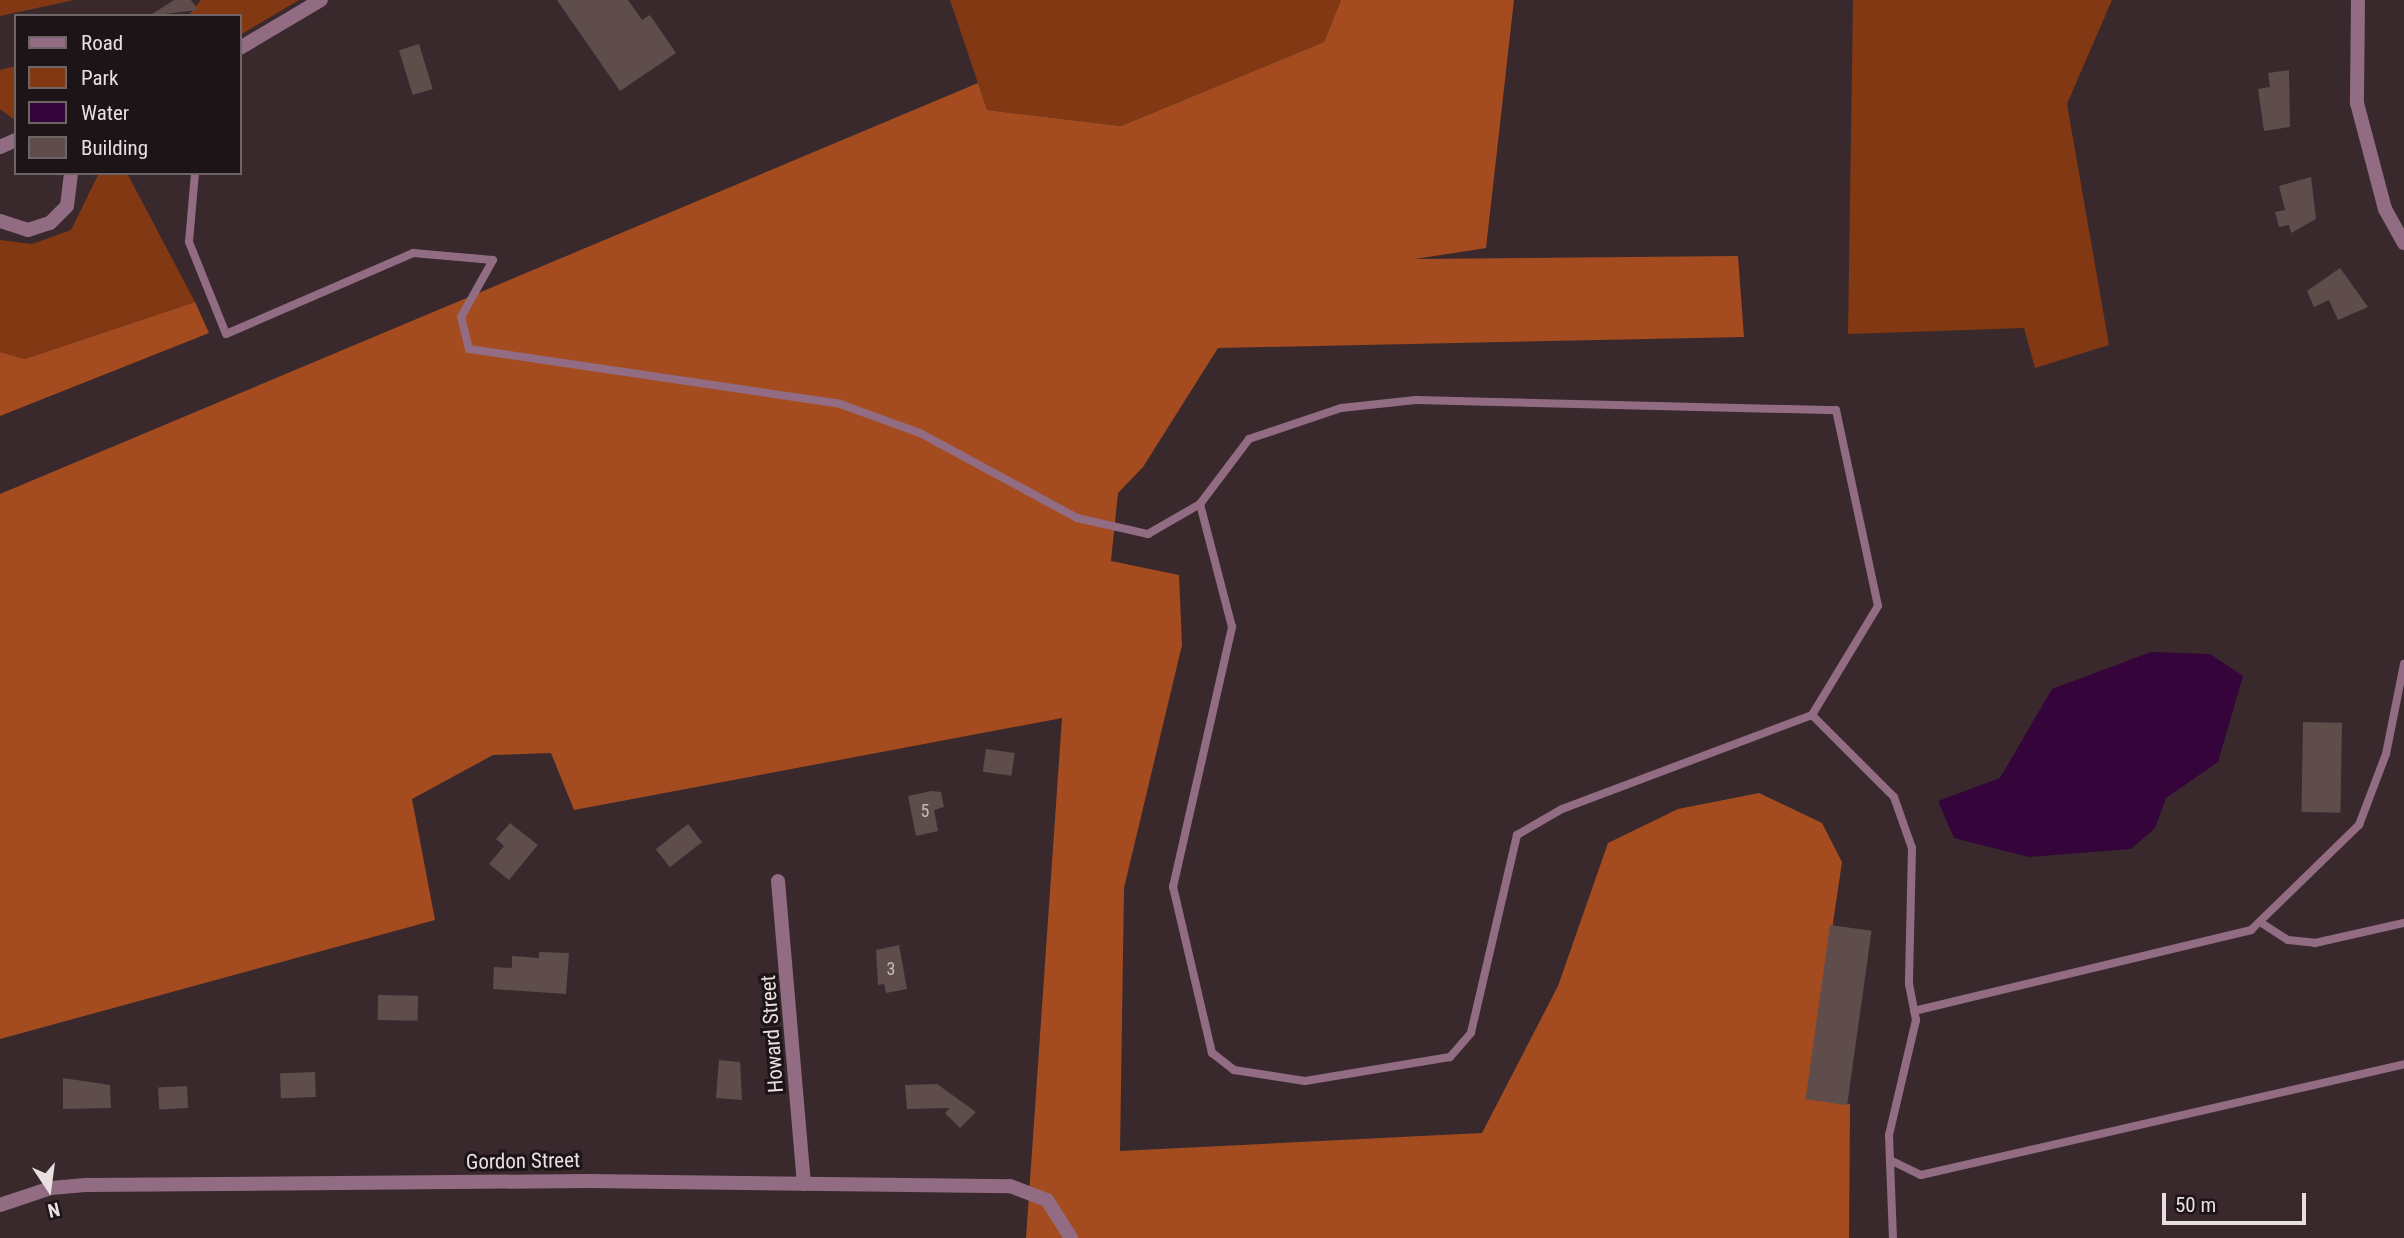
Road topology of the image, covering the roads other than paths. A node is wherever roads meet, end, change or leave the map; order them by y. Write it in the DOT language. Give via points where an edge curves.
graph roads {
  1 [pos="321,0"];
  2 [pos="2358,0"];
  3 [pos="242,47"];
  4 [pos="71,175"];
  5 [pos="195,175"];
  6 [pos="0,221"];
  7 [pos="2404,243"];
  8 [pos="1200,505"];
  9 [pos="2404,664"];
  10 [pos="1812,715"];
  11 [pos="778,881"];
  12 [pos="2260,922"];
  13 [pos="2404,923"];
  14 [pos="1914,1011"];
  15 [pos="2404,1064"];
  16 [pos="1890,1160"];
  17 [pos="804,1184"];
  18 [pos="0,1205"];
  19 [pos="1071,1238"];
  20 [pos="1893,1238"];
  1 -- 3 [label="street"];
  2 -- 7 [label="street" via="2357,103 2385,209"];
  4 -- 6 [label="street" via="67,206 51,223 28,230"];
  5 -- 8 [label="lane" via="189,242 226,334 413,253 493,260 461,317 469,349 840,404 920,433 1077,518 1148,534"];
  8 -- 10 [label="lane" via="1249,439 1341,408 1416,400 1836,411 1878,606"];
  8 -- 10 [label="lane" via="1232,627 1174,887 1212,1053 1234,1070 1305,1081 1450,1057 1471,1033 1517,835 1562,809"];
  9 -- 12 [label="lane" via="2386,754 2359,825"];
  10 -- 14 [label="lane" via="1894,797 1912,848 1909,984"];
  11 -- 17 [label="street, Howard Street"];
  12 -- 13 [label="lane" via="2288,940 2315,943"];
  12 -- 14 [label="lane" via="2251,930"];
  14 -- 16 [label="lane" via="1889,1135"];
  15 -- 16 [label="lane" via="1921,1175"];
  16 -- 20 [label="lane"];
  17 -- 18 [label="street, Gordon Street" via="88,1185 51,1188"];
  17 -- 19 [label="street, Gordon Street" via="1010,1186 1047,1200"];
}
